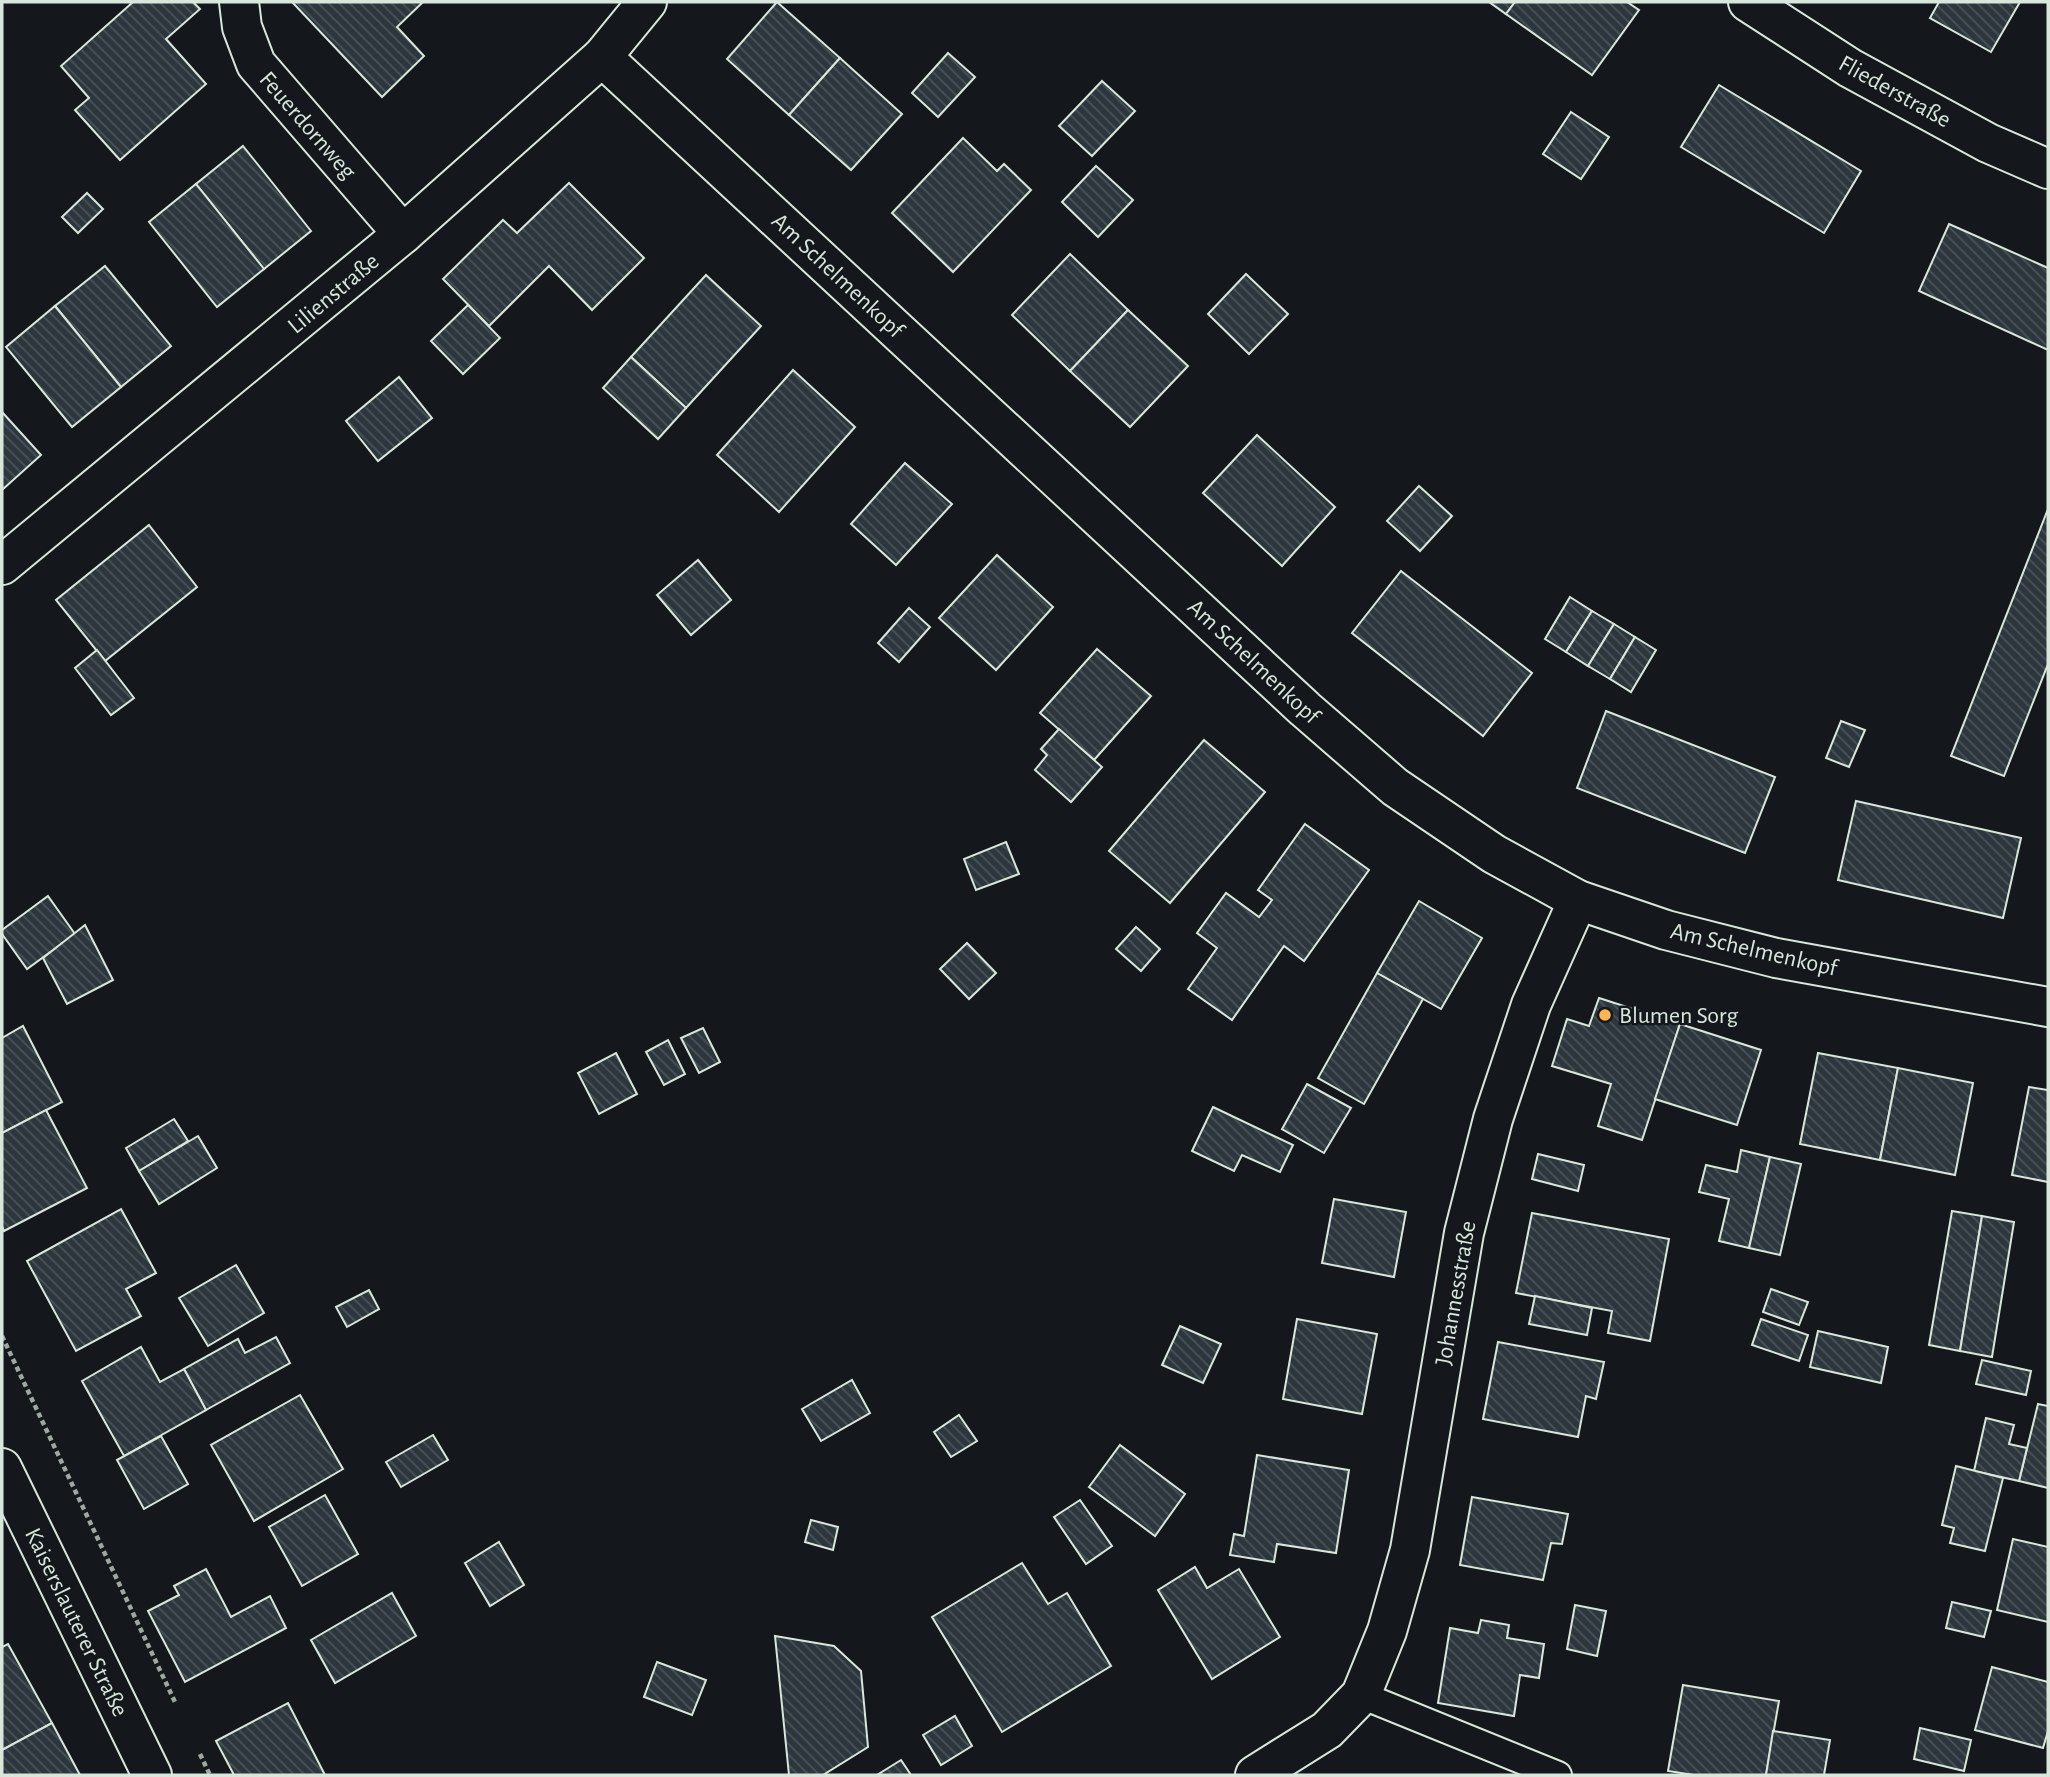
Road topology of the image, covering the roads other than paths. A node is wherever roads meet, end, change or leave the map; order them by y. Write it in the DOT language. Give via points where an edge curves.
graph roads {
  1 [pos="239,2"];
  2 [pos="647,2"];
  3 [pos="1748,2"];
  4 [pos="602,57"];
  5 [pos="2048,169"];
  6 [pos="403,234"];
  7 [pos="2,565"];
  8 [pos="1578,900"];
  9 [pos="2048,1007"];
  10 [pos="2,1468"];
  11 [pos="1361,1695"];
  12 [pos="152,1775"];
  13 [pos="1255,1775"];
  14 [pos="1558,1775"];
  1 -- 6 [label="street, Feuerdornweg" via="242,27 256,64"];
  2 -- 4 [label="street, Lilienstraße"];
  3 -- 5 [label="street, Fliederstraße" via="1850,68 1988,143"];
  4 -- 6 [label="street, Lilienstraße"];
  4 -- 8 [label="street, Am Schelmenkopf" via="1304,709 1395,787 1494,854"];
  6 -- 7 [label="street, Lilienstraße"];
  8 -- 9 [label="street, Am Schelmenkopf" via="1666,930 1776,958"];
  8 -- 11 [label="street, Johannesstraße" via="1531,1005 1493,1119 1464,1233 1410,1550 1387,1631"];
  10 -- 12 [label="street, Kaiserslauterer Straße"];
  11 -- 13 [label="street, Johannesstraße" via="1327,1730"];
  11 -- 14 [label="lane"];
}
